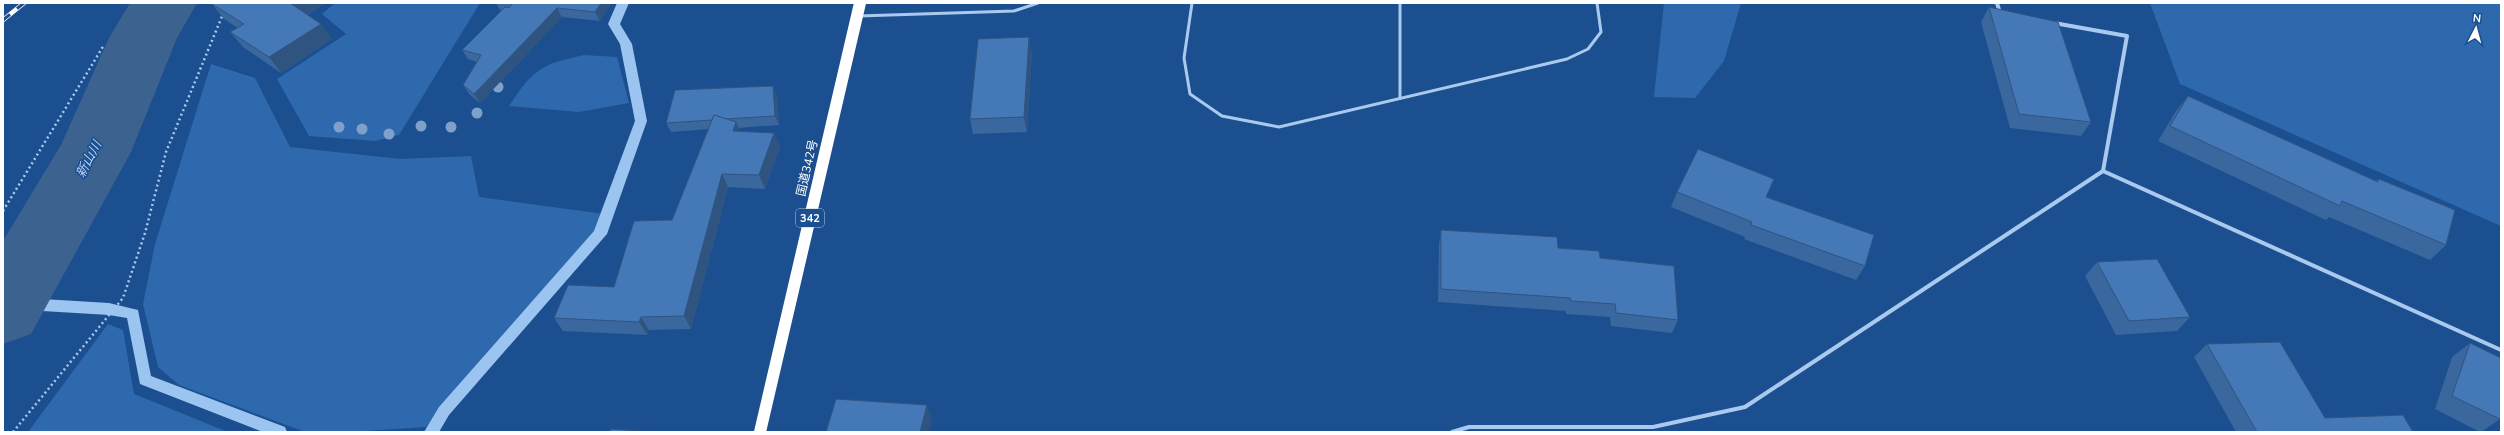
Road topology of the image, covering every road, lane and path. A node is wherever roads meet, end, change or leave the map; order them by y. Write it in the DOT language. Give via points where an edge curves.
graph roads {
  1 [pos="860,3"];
  2 [pos="1038,3"];
  3 [pos="1192,3"];
  4 [pos="1400,3"];
  5 [pos="1597,3"];
  6 [pos="1997,3"];
  7 [pos="225,9"];
  8 [pos="2007,15"];
  9 [pos="857,16"];
  10 [pos="2052,23"];
  11 [pos="104,44"];
  12 [pos="1400,98"];
  13 [pos="2103,171"];
  14 [pos="3,211"];
  15 [pos="2501,350"];
  16 [pos="13,432"];
  17 [pos="760,432"];
  18 [pos="1452,432"];
  1 -- 9 [label="highway, 国道342号 / 342"];
  2 -- 9 [label="lane" via="1014,11"];
  3 -- 12 [label="lane" via="1184,58 1190,94 1222,116 1279,127"];
  4 -- 12 [label="lane"];
  5 -- 12 [label="lane" via="1601,32 1588,49 1567,59"];
  6 -- 8 [label="street" via="2000,14"];
  7 -- 16 [label="path" via="166,152 145,233 123,298"];
  9 -- 17 [label="highway, 国道342号 / 342"];
  10 -- 13 [label="street" via="2127,36"];
  11 -- 14 [label="path"];
  13 -- 15 [label="street"];
  13 -- 18 [label="street" via="1746,407 1653,427 1469,427"];
}
